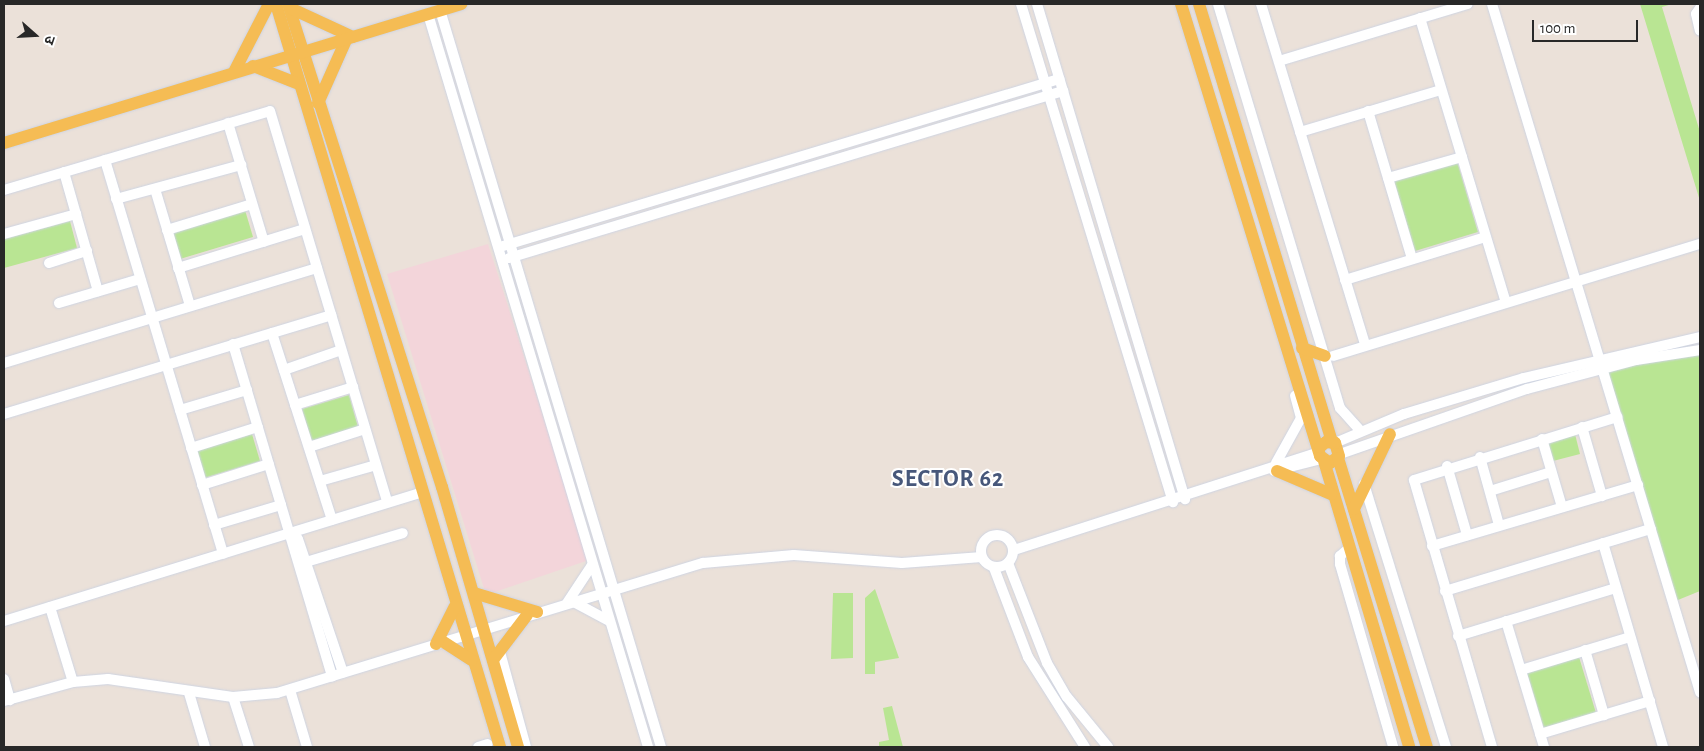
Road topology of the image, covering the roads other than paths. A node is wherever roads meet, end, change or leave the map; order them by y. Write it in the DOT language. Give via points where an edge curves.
graph roads {
  1 [pos="269,4"];
  2 [pos="276,4"];
  3 [pos="461,4"];
  4 [pos="1021,4"];
  5 [pos="1037,4"];
  6 [pos="1176,4"];
  7 [pos="1181,4"];
  8 [pos="1199,4"];
  9 [pos="1218,4"];
  10 [pos="1261,4"];
  11 [pos="1468,4"];
  12 [pos="1492,4"];
  13 [pos="289,6"];
  14 [pos="1700,8"];
  15 [pos="434,12"];
  16 [pos="1420,18"];
  17 [pos="1700,31"];
  18 [pos="350,39"];
  19 [pos="296,53"];
  20 [pos="1279,61"];
  21 [pos="253,66"];
  22 [pos="234,72"];
  23 [pos="1059,79"];
  24 [pos="1045,83"];
  25 [pos="299,84"];
  26 [pos="1441,90"];
  27 [pos="1063,91"];
  28 [pos="1049,95"];
  29 [pos="318,103"];
  30 [pos="1368,111"];
  31 [pos="228,123"];
  32 [pos="887,131"];
  33 [pos="1300,132"];
  34 [pos="4,143"];
  35 [pos="891,143"];
  36 [pos="1462,156"];
  37 [pos="795,159"];
  38 [pos="105,160"];
  39 [pos="241,166"];
  40 [pos="799,171"];
  41 [pos="64,172"];
  42 [pos="1388,178"];
  43 [pos="155,189"];
  44 [pos="4,190"];
  45 [pos="116,199"];
  46 [pos="252,204"];
  47 [pos="76,214"];
  48 [pos="602,216"];
  49 [pos="607,229"];
  50 [pos="167,230"];
  51 [pos="305,230"];
  52 [pos="4,234"];
  53 [pos="1486,237"];
  54 [pos="264,242"];
  55 [pos="1108,243"];
  56 [pos="510,244"];
  57 [pos="1700,244"];
  58 [pos="498,247"];
  59 [pos="1096,249"];
  60 [pos="87,251"];
  61 [pos="514,257"];
  62 [pos="1412,259"];
  63 [pos="502,260"];
  64 [pos="49,263"];
  65 [pos="178,268"];
  66 [pos="317,268"];
  67 [pos="140,279"];
  68 [pos="1345,280"];
  69 [pos="1576,282"];
  70 [pos="98,291"];
  71 [pos="1506,302"];
  72 [pos="59,303"];
  73 [pos="190,306"];
  74 [pos="331,315"];
  75 [pos="152,318"];
  76 [pos="272,332"];
  77 [pos="1700,337"];
  78 [pos="233,344"];
  79 [pos="1365,345"];
  80 [pos="1302,348"];
  81 [pos="341,350"];
  82 [pos="1700,350"];
  83 [pos="1329,356"];
  84 [pos="1286,358"];
  85 [pos="1599,358"];
  86 [pos="4,363"];
  87 [pos="166,365"];
  88 [pos="1602,368"];
  89 [pos="284,370"];
  90 [pos="352,387"];
  91 [pos="247,390"];
  92 [pos="295,405"];
  93 [pos="180,410"];
  94 [pos="4,414"];
  95 [pos="1617,417"];
  96 [pos="258,427"];
  97 [pos="1582,427"];
  98 [pos="365,430"];
  99 [pos="1361,431"];
  100 [pos="1390,434"];
  101 [pos="1542,439"];
  102 [pos="309,447"];
  103 [pos="191,448"];
  104 [pos="1329,452"];
  105 [pos="1480,457"];
  106 [pos="269,464"];
  107 [pos="376,466"];
  108 [pos="1447,466"];
  109 [pos="1273,468"];
  110 [pos="1551,472"];
  111 [pos="320,481"];
  112 [pos="1363,483"];
  113 [pos="202,485"];
  114 [pos="1638,485"];
  115 [pos="1490,491"];
  116 [pos="421,493"];
  117 [pos="1331,494"];
  118 [pos="1602,496"];
  119 [pos="1185,499"];
  120 [pos="387,502"];
  121 [pos="1173,502"];
  122 [pos="281,505"];
  123 [pos="1562,508"];
  124 [pos="1354,509"];
  125 [pos="332,520"];
  126 [pos="1500,525"];
  127 [pos="214,526"];
  128 [pos="1651,529"];
  129 [pos="290,534"];
  130 [pos="403,534"];
  131 [pos="1467,535"];
  132 [pos="1603,544"];
  133 [pos="1432,546"];
  134 [pos="1348,548"];
  135 [pos="1014,550"];
  136 [pos="222,554"];
  137 [pos="982,557"];
  138 [pos="306,562"];
  139 [pos="1008,563"];
  140 [pos="592,565"];
  141 [pos="994,568"];
  142 [pos="1616,588"];
  143 [pos="614,589"];
  144 [pos="1445,591"];
  145 [pos="474,593"];
  146 [pos="600,593"];
  147 [pos="570,602"];
  148 [pos="456,606"];
  149 [pos="50,607"];
  150 [pos="532,614"];
  151 [pos="609,621"];
  152 [pos="1506,621"];
  153 [pos="4,622"];
  154 [pos="484,628"];
  155 [pos="464,634"];
  156 [pos="1458,636"];
  157 [pos="1630,637"];
  158 [pos="439,643"];
  159 [pos="1585,650"];
  160 [pos="497,656"];
  161 [pos="473,662"];
  162 [pos="1521,670"];
  163 [pos="343,673"];
  164 [pos="332,677"];
  165 [pos="4,679"];
  166 [pos="72,682"];
  167 [pos="290,690"];
  168 [pos="1700,692"];
  169 [pos="190,693"];
  170 [pos="233,697"];
  171 [pos="7,701"];
  172 [pos="1650,701"];
  173 [pos="1604,715"];
  174 [pos="655,728"];
  175 [pos="1090,729"];
  176 [pos="643,731"];
  177 [pos="1540,734"];
  178 [pos="1079,745"];
  179 [pos="489,746"];
  180 [pos="205,747"];
  181 [pos="249,747"];
  182 [pos="307,747"];
  183 [pos="518,747"];
  184 [pos="526,747"];
  185 [pos="648,747"];
  186 [pos="661,747"];
  187 [pos="1106,747"];
  188 [pos="1393,747"];
  189 [pos="1410,747"];
  190 [pos="1427,747"];
  191 [pos="1446,747"];
  192 [pos="1492,747"];
  193 [pos="1544,747"];
  194 [pos="1663,747"];
  1 -- 22 [label="main road"];
  2 -- 19 [label="main road"];
  3 -- 15 [label="main road"];
  4 -- 24 [label="street"];
  5 -- 23 [label="street"];
  6 -- 84 [label="street"];
  7 -- 84 [label="main road"];
  8 -- 80 [label="main road"];
  9 -- 83 [label="street"];
  10 -- 20 [label="street"];
  11 -- 16 [label="street"];
  12 -- 69 [label="street"];
  13 -- 18 [label="main road"];
  13 -- 19 [label="main road"];
  14 -- 17 [label="street" via="1696,14"];
  15 -- 18 [label="main road"];
  15 -- 56 [label="street"];
  15 -- 58 [label="street"];
  16 -- 20 [label="street"];
  16 -- 26 [label="street"];
  18 -- 19 [label="main road"];
  18 -- 29 [label="main road"];
  19 -- 21 [label="main road"];
  19 -- 25 [label="main road"];
  19 -- 29 [label="main road"];
  20 -- 33 [label="street"];
  21 -- 22 [label="main road"];
  21 -- 25 [label="main road"];
  22 -- 34 [label="main road"];
  23 -- 24 [label="street"];
  23 -- 27 [label="street"];
  24 -- 28 [label="street"];
  24 -- 32 [label="street"];
  25 -- 116 [label="main road"];
  26 -- 30 [label="street"];
  26 -- 36 [label="street"];
  27 -- 28 [label="street"];
  27 -- 55 [label="street"];
  28 -- 35 [label="street"];
  28 -- 59 [label="street"];
  29 -- 145 [label="main road"];
  30 -- 33 [label="street"];
  30 -- 42 [label="street"];
  31 -- 38 [label="street"];
  31 -- 39 [label="street"];
  31 -- 51 [label="street" via="271,112"];
  32 -- 35 [label="street"];
  32 -- 37 [label="street"];
  33 -- 68 [label="street"];
  35 -- 40 [label="street"];
  36 -- 42 [label="street"];
  36 -- 53 [label="street"];
  37 -- 40 [label="street"];
  37 -- 48 [label="street"];
  38 -- 41 [label="street"];
  38 -- 45 [label="street"];
  39 -- 43 [label="street"];
  39 -- 46 [label="street"];
  40 -- 49 [label="street"];
  41 -- 44 [label="street"];
  41 -- 47 [label="street"];
  42 -- 62 [label="street"];
  43 -- 45 [label="street"];
  43 -- 50 [label="street"];
  45 -- 67 [label="street"];
  46 -- 50 [label="street"];
  46 -- 54 [label="street"];
  47 -- 52 [label="street"];
  47 -- 60 [label="street"];
  48 -- 49 [label="street"];
  48 -- 56 [label="street"];
  49 -- 61 [label="street"];
  50 -- 65 [label="street"];
  51 -- 54 [label="street"];
  51 -- 66 [label="street"];
  53 -- 62 [label="street"];
  53 -- 71 [label="street"];
  54 -- 65 [label="street"];
  55 -- 59 [label="street"];
  55 -- 119 [label="street"];
  56 -- 58 [label="street"];
  56 -- 61 [label="street"];
  57 -- 69 [label="street"];
  58 -- 63 [label="street"];
  59 -- 121 [label="street"];
  60 -- 64 [label="street"];
  60 -- 70 [label="street"];
  61 -- 63 [label="street"];
  61 -- 143 [label="street"];
  62 -- 68 [label="street"];
  63 -- 140 [label="street"];
  65 -- 73 [label="street"];
  66 -- 73 [label="street"];
  66 -- 74 [label="street"];
  67 -- 70 [label="street"];
  67 -- 75 [label="street"];
  68 -- 79 [label="street"];
  69 -- 71 [label="street"];
  69 -- 85 [label="street"];
  70 -- 72 [label="street"];
  71 -- 79 [label="street"];
  73 -- 75 [label="street"];
  74 -- 76 [label="street"];
  74 -- 81 [label="street"];
  75 -- 86 [label="street"];
  75 -- 87 [label="street"];
  76 -- 78 [label="street"];
  76 -- 89 [label="street"];
  77 -- 85 [label="street"];
  78 -- 87 [label="street"];
  78 -- 91 [label="street"];
  79 -- 83 [label="street"];
  80 -- 83 [label="main road"];
  80 -- 104 [label="main road"];
  81 -- 89 [label="street"];
  81 -- 90 [label="street"];
  82 -- 88 [label="street"];
  83 -- 99 [label="street" via="1343,415"];
  84 -- 104 [label="main road"];
  84 -- 109 [label="street" via="1301,418"];
  85 -- 88 [label="street"];
  85 -- 99 [label="street"];
  87 -- 93 [label="street"];
  87 -- 94 [label="street"];
  88 -- 95 [label="street"];
  88 -- 100 [label="street"];
  89 -- 92 [label="street"];
  90 -- 92 [label="street"];
  90 -- 98 [label="street"];
  91 -- 93 [label="street"];
  91 -- 96 [label="street"];
  92 -- 102 [label="street"];
  93 -- 103 [label="street"];
  95 -- 97 [label="street"];
  95 -- 114 [label="street"];
  96 -- 103 [label="street"];
  96 -- 106 [label="street"];
  97 -- 101 [label="street"];
  97 -- 118 [label="street"];
  98 -- 102 [label="street"];
  98 -- 107 [label="street"];
  99 -- 104 [label="street"];
  100 -- 104 [label="street"];
  100 -- 112 [label="main road"];
  101 -- 105 [label="street"];
  101 -- 110 [label="street"];
  102 -- 111 [label="street"];
  103 -- 113 [label="street"];
  104 -- 109 [label="street"];
  104 -- 117 [label="main road"];
  104 -- 124 [label="main road"];
  105 -- 108 [label="street"];
  105 -- 115 [label="street"];
  106 -- 113 [label="street"];
  106 -- 122 [label="street"];
  107 -- 111 [label="street"];
  107 -- 120 [label="street"];
  108 -- 131 [label="street"];
  108 -- 133 [label="street" via="1414,480"];
  109 -- 117 [label="main road"];
  109 -- 119 [label="street"];
  110 -- 115 [label="street"];
  110 -- 123 [label="street"];
  111 -- 125 [label="street"];
  112 -- 124 [label="main road"];
  112 -- 191 [label="street"];
  113 -- 127 [label="street"];
  114 -- 118 [label="street"];
  114 -- 128 [label="street"];
  115 -- 126 [label="street"];
  116 -- 120 [label="street"];
  116 -- 148 [label="main road"];
  117 -- 134 [label="main road"];
  118 -- 123 [label="street"];
  119 -- 121 [label="street"];
  120 -- 125 [label="street"];
  121 -- 135 [label="street"];
  122 -- 127 [label="street"];
  122 -- 129 [label="street"];
  123 -- 126 [label="street"];
  124 -- 190 [label="main road"];
  125 -- 129 [label="street"];
  126 -- 131 [label="street"];
  127 -- 136 [label="street"];
  128 -- 132 [label="street"];
  128 -- 168 [label="street"];
  129 -- 136 [label="street"];
  129 -- 138 [label="street" via="298,539"];
  129 -- 164 [label="street" via="288,543"];
  130 -- 138 [label="street"];
  131 -- 133 [label="street"];
  132 -- 142 [label="street"];
  132 -- 144 [label="street"];
  133 -- 144 [label="street"];
  134 -- 188 [label="street" via="1340,556 1340,564"];
  134 -- 189 [label="main road"];
  135 -- 137 [label="street" via="1010,541 996,535 983,543"];
  135 -- 139 [label="street"];
  136 -- 149 [label="street"];
  137 -- 141 [label="street"];
  137 -- 143 [label="street" via="902,564 749,556 703,563"];
  138 -- 163 [label="street"];
  139 -- 141 [label="street"];
  139 -- 175 [label="street" via="1047,663"];
  140 -- 146 [label="street"];
  140 -- 147 [label="street"];
  141 -- 178 [label="street" via="1028,657"];
  142 -- 152 [label="street"];
  142 -- 157 [label="street"];
  143 -- 146 [label="street"];
  143 -- 174 [label="street"];
  144 -- 156 [label="street"];
  145 -- 150 [label="main road"];
  145 -- 154 [label="main road"];
  146 -- 147 [label="street"];
  146 -- 151 [label="street"];
  147 -- 150 [label="street"];
  147 -- 151 [label="street"];
  148 -- 155 [label="main road"];
  148 -- 158 [label="main road"];
  149 -- 153 [label="street"];
  149 -- 166 [label="street"];
  150 -- 154 [label="street"];
  150 -- 160 [label="main road"];
  151 -- 176 [label="street"];
  152 -- 156 [label="street"];
  152 -- 162 [label="street"];
  154 -- 155 [label="street"];
  154 -- 160 [label="main road"];
  155 -- 158 [label="street"];
  155 -- 161 [label="main road"];
  156 -- 192 [label="street"];
  157 -- 159 [label="street"];
  157 -- 172 [label="street"];
  158 -- 161 [label="main road" via="462,650"];
  158 -- 163 [label="street"];
  159 -- 162 [label="street"];
  159 -- 173 [label="street"];
  160 -- 183 [label="main road"];
  160 -- 184 [label="street"];
  161 -- 179 [label="main road"];
  162 -- 177 [label="street"];
  163 -- 164 [label="street"];
  164 -- 167 [label="street"];
  165 -- 171 [label="street"];
  166 -- 169 [label="street" via="108,679"];
  166 -- 171 [label="street"];
  167 -- 170 [label="street"];
  167 -- 182 [label="street"];
  169 -- 170 [label="street"];
  169 -- 180 [label="street"];
  170 -- 181 [label="street"];
  172 -- 173 [label="street"];
  172 -- 194 [label="street"];
  173 -- 177 [label="street"];
  174 -- 176 [label="street"];
  174 -- 186 [label="street"];
  175 -- 178 [label="street"];
  175 -- 187 [label="street"];
  176 -- 185 [label="street"];
  177 -- 193 [label="street"];
}
